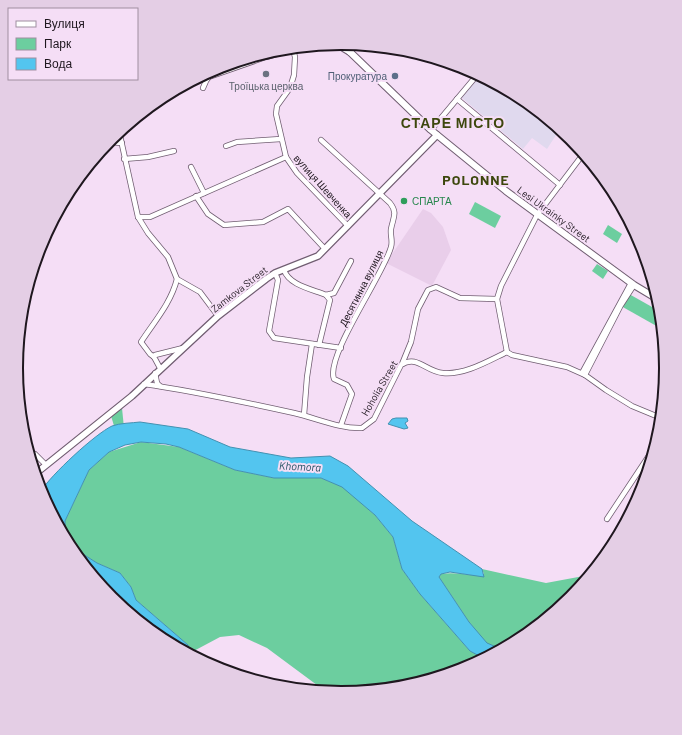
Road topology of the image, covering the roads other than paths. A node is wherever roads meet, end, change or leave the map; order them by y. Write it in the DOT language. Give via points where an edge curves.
graph roads {
  1 [pos="347,50"];
  2 [pos="350,52"];
  3 [pos="295,53"];
  4 [pos="244,65"];
  5 [pos="229,70"];
  6 [pos="209,78"];
  7 [pos="474,79"];
  8 [pos="203,88"];
  9 [pos="457,98"];
  10 [pos="431,130"];
  11 [pos="437,135"];
  12 [pos="121,138"];
  13 [pos="281,139"];
  14 [pos="321,140"];
  15 [pos="116,143"];
  16 [pos="122,143"];
  17 [pos="226,146"];
  18 [pos="174,151"];
  19 [pos="286,157"];
  20 [pos="580,158"];
  21 [pos="124,159"];
  22 [pos="191,167"];
  23 [pos="560,185"];
  24 [pos="204,193"];
  25 [pos="379,193"];
  26 [pos="196,196"];
  27 [pos="537,215"];
  28 [pos="138,217"];
  29 [pos="148,217"];
  30 [pos="142,225"];
  31 [pos="348,226"];
  32 [pos="325,249"];
  33 [pos="351,261"];
  34 [pos="284,270"];
  35 [pos="275,273"];
  36 [pos="286,277"];
  37 [pos="177,279"];
  38 [pos="278,280"];
  39 [pos="633,284"];
  40 [pos="334,294"];
  41 [pos="326,295"];
  42 [pos="651,295"];
  43 [pos="497,299"];
  44 [pos="329,304"];
  45 [pos="218,316"];
  46 [pos="312,344"];
  47 [pos="319,345"];
  48 [pos="183,348"];
  49 [pos="341,348"];
  50 [pos="407,351"];
  51 [pos="507,352"];
  52 [pos="154,357"];
  53 [pos="414,361"];
  54 [pos="401,365"];
  55 [pos="160,368"];
  56 [pos="155,373"];
  57 [pos="583,374"];
  58 [pos="144,384"];
  59 [pos="160,386"];
  60 [pos="304,415"];
  61 [pos="655,416"];
  62 [pos="341,425"];
  63 [pos="35,454"];
  64 [pos="644,463"];
  65 [pos="46,465"];
  66 [pos="40,470"];
  67 [pos="607,519"];
  1 -- 2 [label="main road, Lesi Ukrainky Street"];
  2 -- 10 [label="main road, Lesi Ukrainky Street"];
  3 -- 13 [label="street, вулиця Шевченка" via="290,88 277,106"];
  4 -- 5 [label="street"];
  6 -- 8 [label="street"];
  7 -- 9 [label="street"];
  9 -- 10 [label="street"];
  9 -- 23 [label="street"];
  10 -- 11 [label="main road, Lesi Ukrainky Street"];
  11 -- 25 [label="street, Zamkova Street"];
  11 -- 27 [label="main road, Lesi Ukrainky Street"];
  12 -- 16 [label="street"];
  13 -- 17 [label="street" via="237,142"];
  13 -- 19 [label="street, вулиця Шевченка"];
  14 -- 25 [label="street"];
  15 -- 16 [label="street"];
  16 -- 21 [label="street"];
  18 -- 21 [label="street"];
  19 -- 24 [label="street, вулиця Шевченка"];
  19 -- 31 [label="street, вулиця Шевченка" via="297,173"];
  20 -- 23 [label="street"];
  21 -- 28 [label="street"];
  22 -- 24 [label="street"];
  23 -- 27 [label="street"];
  24 -- 26 [label="street, вулиця Шевченка"];
  25 -- 31 [label="street, Zamkova Street"];
  25 -- 49 [label="street, Десятинна вулиця" via="395,210 391,247"];
  26 -- 29 [label="street, вулиця Шевченка"];
  26 -- 32 [label="street" via="208,214 224,225 263,222 288,209"];
  27 -- 39 [label="main road, Lesi Ukrainky Street"];
  27 -- 43 [label="street"];
  28 -- 29 [label="street, вулиця Шевченка"];
  28 -- 30 [label="street"];
  29 -- 30 [label="street"];
  30 -- 37 [label="street" via="168,257"];
  31 -- 32 [label="street, Zamkova Street"];
  32 -- 34 [label="street, Zamkova Street" via="318,256"];
  33 -- 40 [label="street"];
  34 -- 35 [label="street, Zamkova Street"];
  34 -- 36 [label="street"];
  35 -- 38 [label="street"];
  35 -- 45 [label="street, Zamkova Street"];
  36 -- 38 [label="street"];
  36 -- 41 [label="street"];
  37 -- 45 [label="street" via="200,292"];
  37 -- 52 [label="street" via="174,292 141,342"];
  38 -- 46 [label="street" via="270,335 274,338"];
  39 -- 42 [label="main road, Lesi Ukrainky Street"];
  39 -- 57 [label="street"];
  40 -- 41 [label="street"];
  40 -- 44 [label="street"];
  41 -- 44 [label="street, Десятинна вулиця" via="330,300"];
  43 -- 50 [label="street" via="460,298 432,287 425,294 418,309"];
  43 -- 51 [label="street"];
  44 -- 47 [label="street, Десятинна вулиця"];
  45 -- 48 [label="street, Zamkova Street"];
  46 -- 47 [label="street"];
  46 -- 60 [label="street"];
  47 -- 49 [label="street"];
  48 -- 52 [label="street"];
  48 -- 55 [label="street, Zamkova Street"];
  49 -- 62 [label="street, Десятинна вулиця" via="333,375 334,379 347,385 352,394"];
  50 -- 53 [label="street"];
  50 -- 54 [label="street"];
  51 -- 53 [label="street" via="481,364 450,373 435,371"];
  51 -- 57 [label="street" via="512,356 549,362"];
  52 -- 55 [label="street"];
  53 -- 54 [label="street, Hoholia Street" via="406,361"];
  54 -- 62 [label="street, Hoholia Street" via="374,419 369,424 362,428"];
  55 -- 56 [label="street, Zamkova Street"];
  56 -- 58 [label="street, Zamkova Street"];
  56 -- 59 [label="street"];
  57 -- 61 [label="street" via="632,406"];
  58 -- 59 [label="street, Hoholia Street"];
  58 -- 65 [label="street, Zamkova Street"];
  59 -- 60 [label="street, Hoholia Street"];
  60 -- 62 [label="street, Hoholia Street"];
  63 -- 65 [label="street"];
  64 -- 67 [label="street"];
  65 -- 66 [label="street, Zamkova Street"];
}
